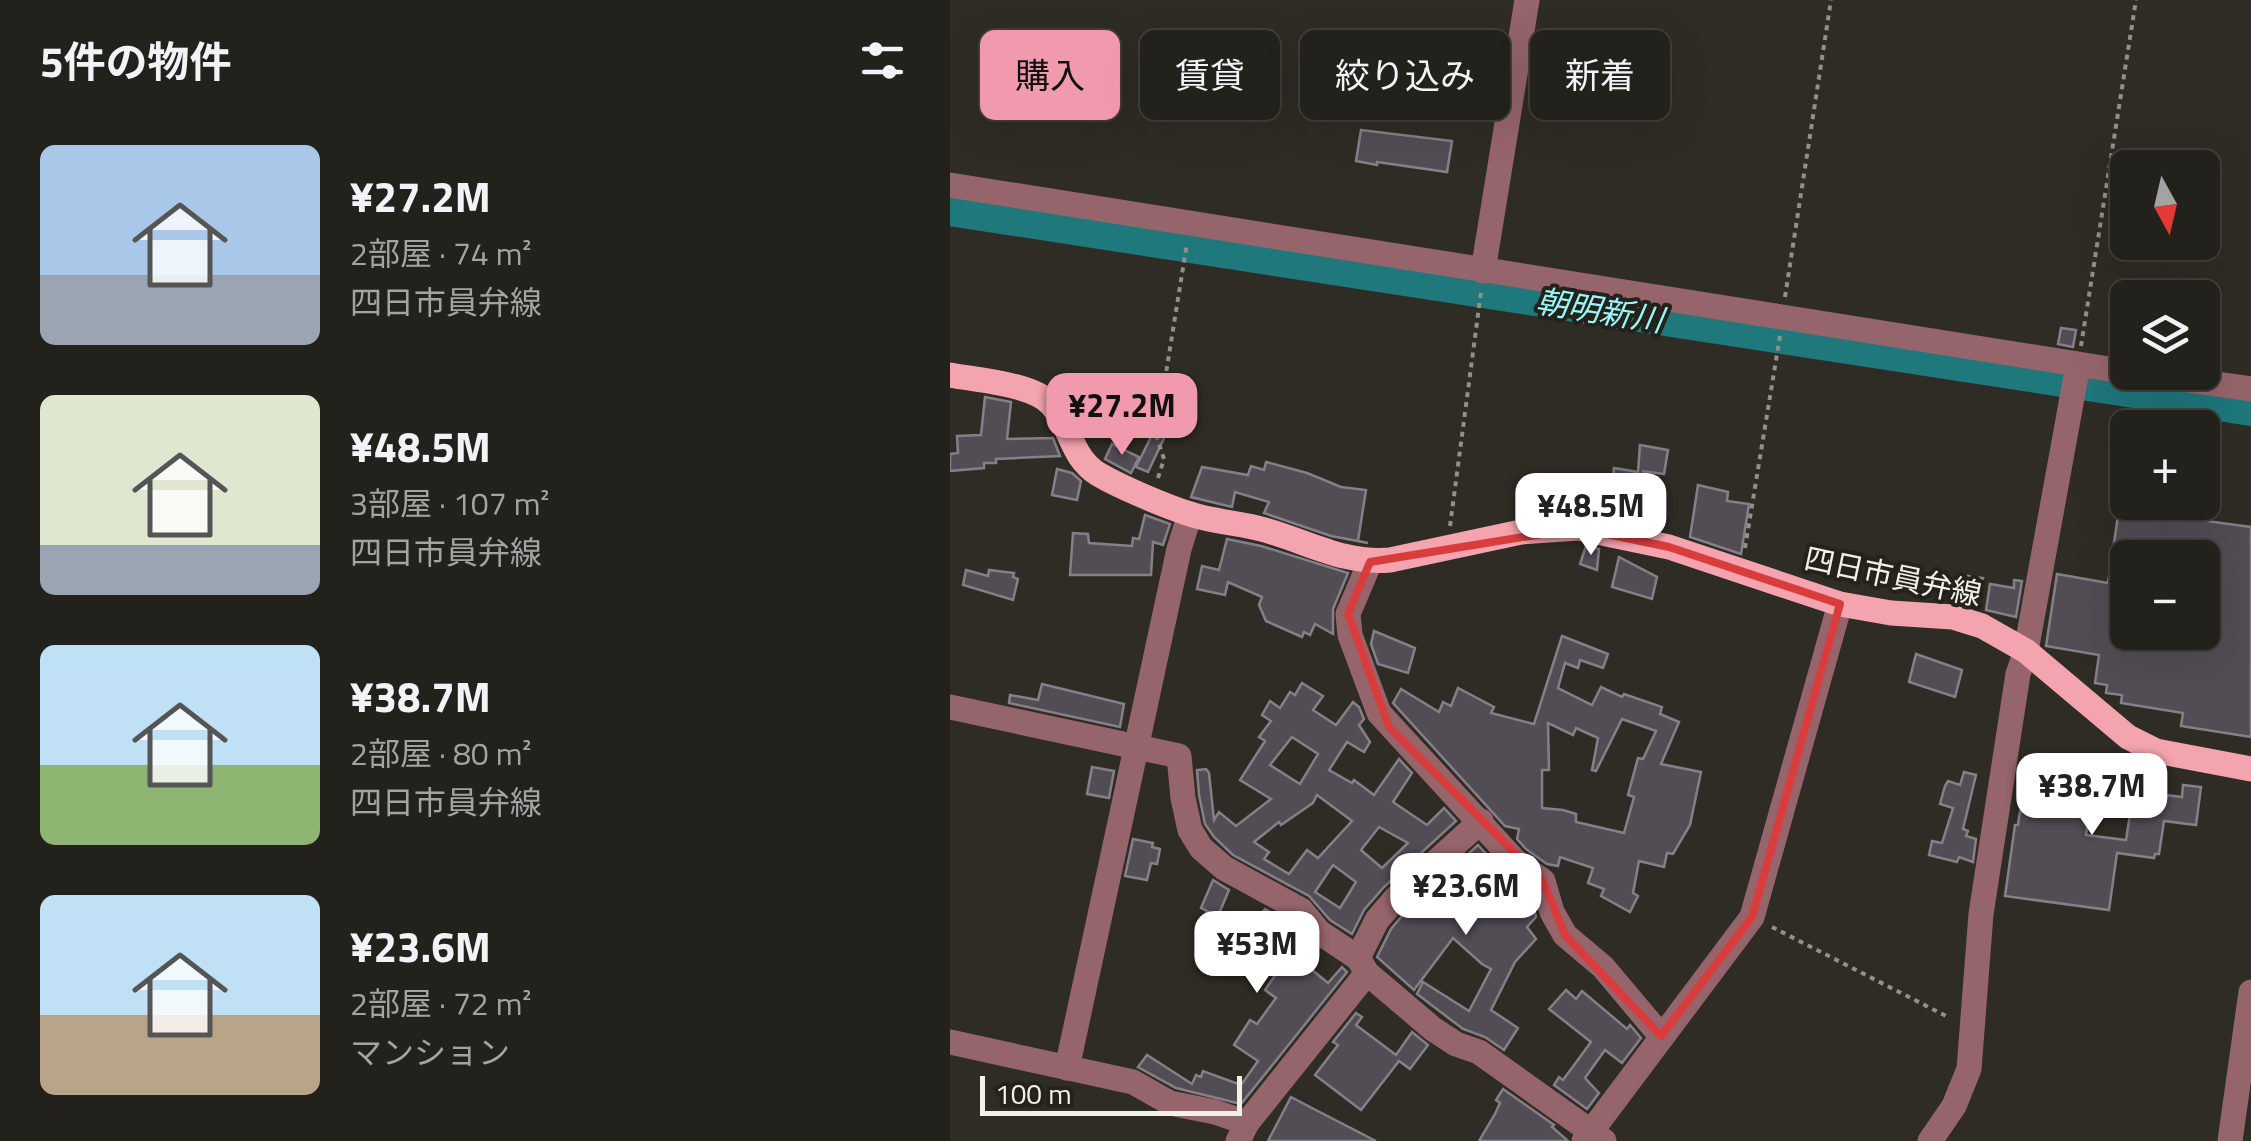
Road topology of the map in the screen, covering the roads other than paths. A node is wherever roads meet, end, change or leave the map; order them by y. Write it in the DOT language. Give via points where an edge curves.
graph roads {
  1 [pos="1527,0"];
  2 [pos="950,185"];
  3 [pos="1483,271"];
  4 [pos="2110,373"];
  5 [pos="950,375"];
  6 [pos="2076,376"];
  7 [pos="2220,385"];
  8 [pos="2251,389"];
  9 [pos="1190,514"];
  10 [pos="1370,562"];
  11 [pos="1840,604"];
  12 [pos="2026,651"];
  13 [pos="950,707"];
  14 [pos="1138,748"];
  15 [pos="2251,769"];
  16 [pos="1481,822"];
  17 [pos="1363,966"];
  18 [pos="2251,992"];
  19 [pos="1661,1036"];
  20 [pos="950,1042"];
  21 [pos="1067,1068"];
  22 [pos="1242,1132"];
  23 [pos="2237,1136"];
  24 [pos="1593,1138"];
  25 [pos="1930,1141"];
  1 -- 3 [label="street"];
  2 -- 3 [label="street"];
  3 -- 6 [label="street" via="1783,317"];
  4 -- 6 [label="street"];
  5 -- 9 [label="main road, 四日市員弁線" via="1040,396 1084,463"];
  6 -- 12 [label="street"];
  7 -- 8 [label="street"];
  9 -- 10 [label="main road, 四日市員弁線"];
  9 -- 14 [label="street"];
  10 -- 11 [label="main road, 四日市員弁線" via="1521,532 1578,528 1669,547"];
  10 -- 16 [label="street" via="1348,614 1379,713"];
  11 -- 12 [label="main road, 四日市員弁線" via="1953,618"];
  11 -- 19 [label="street" via="1752,917"];
  12 -- 15 [label="main road, 四日市員弁線" via="2128,737 2156,751"];
  12 -- 25 [label="street" via="1981,914 1969,1069"];
  13 -- 14 [label="street"];
  14 -- 17 [label="street" via="1179,756 1182,798 1201,848 1224,868 1302,910"];
  14 -- 21 [label="street"];
  16 -- 17 [label="street" via="1377,920"];
  16 -- 19 [label="street" via="1543,881 1564,935 1603,967"];
  17 -- 22 [label="street"];
  17 -- 24 [label="street" via="1432,1029 1478,1052"];
  18 -- 23 [label="street"];
  19 -- 24 [label="street"];
  20 -- 21 [label="street"];
  21 -- 22 [label="street" via="1132,1082 1170,1104 1215,1112"];
}
